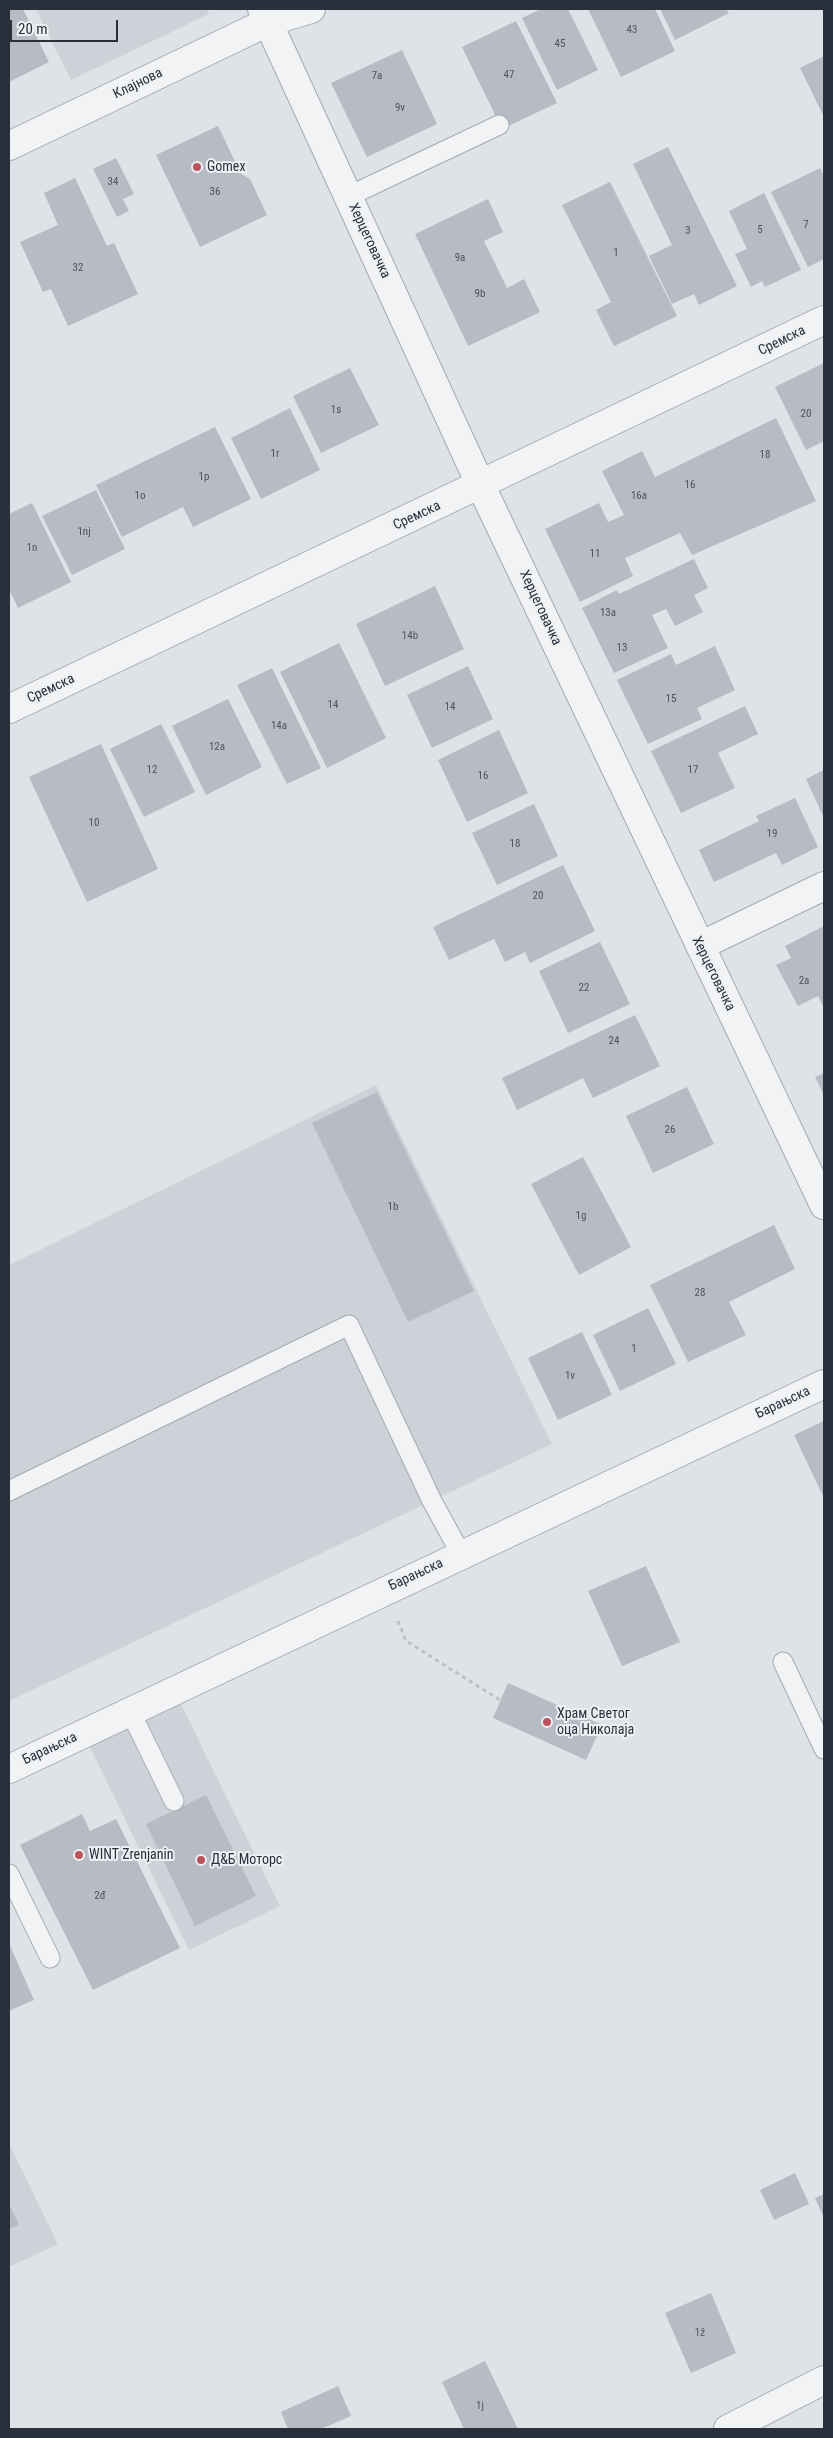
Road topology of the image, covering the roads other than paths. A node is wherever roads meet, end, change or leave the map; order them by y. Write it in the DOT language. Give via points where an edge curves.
graph roads {
  1 [pos="311,9"];
  2 [pos="265,15"];
  3 [pos="499,125"];
  4 [pos="9,146"];
  5 [pos="349,196"];
  6 [pos="824,320"];
  7 [pos="481,486"];
  8 [pos="9,710"];
  9 [pos="824,886"];
  10 [pos="700,946"];
  11 [pos="824,1205"];
  12 [pos="824,1384"];
  13 [pos="9,1491"];
  14 [pos="462,1554"];
  15 [pos="783,1662"];
  16 [pos="130,1711"];
  17 [pos="824,1749"];
  18 [pos="9,1769"];
  19 [pos="174,1801"];
  20 [pos="9,1874"];
  21 [pos="50,1958"];
  22 [pos="824,2380"];
  23 [pos="728,2429"];
  1 -- 2 [label="street, Клајнова"];
  2 -- 4 [label="street, Клајнова"];
  2 -- 5 [label="street, Херцеговачка"];
  3 -- 5 [label="lane"];
  5 -- 7 [label="street, Херцеговачка"];
  6 -- 7 [label="street, Сремска"];
  7 -- 8 [label="street, Сремска"];
  7 -- 10 [label="street, Херцеговачка"];
  9 -- 10 [label="street"];
  10 -- 11 [label="street, Херцеговачка"];
  12 -- 14 [label="street, Барањска"];
  13 -- 14 [label="lane" via="349,1325 432,1501"];
  14 -- 16 [label="street, Барањска"];
  15 -- 17 [label="lane"];
  16 -- 18 [label="street, Барањска"];
  16 -- 19 [label="lane"];
  20 -- 21 [label="lane"];
  22 -- 23 [label="street"];
}
